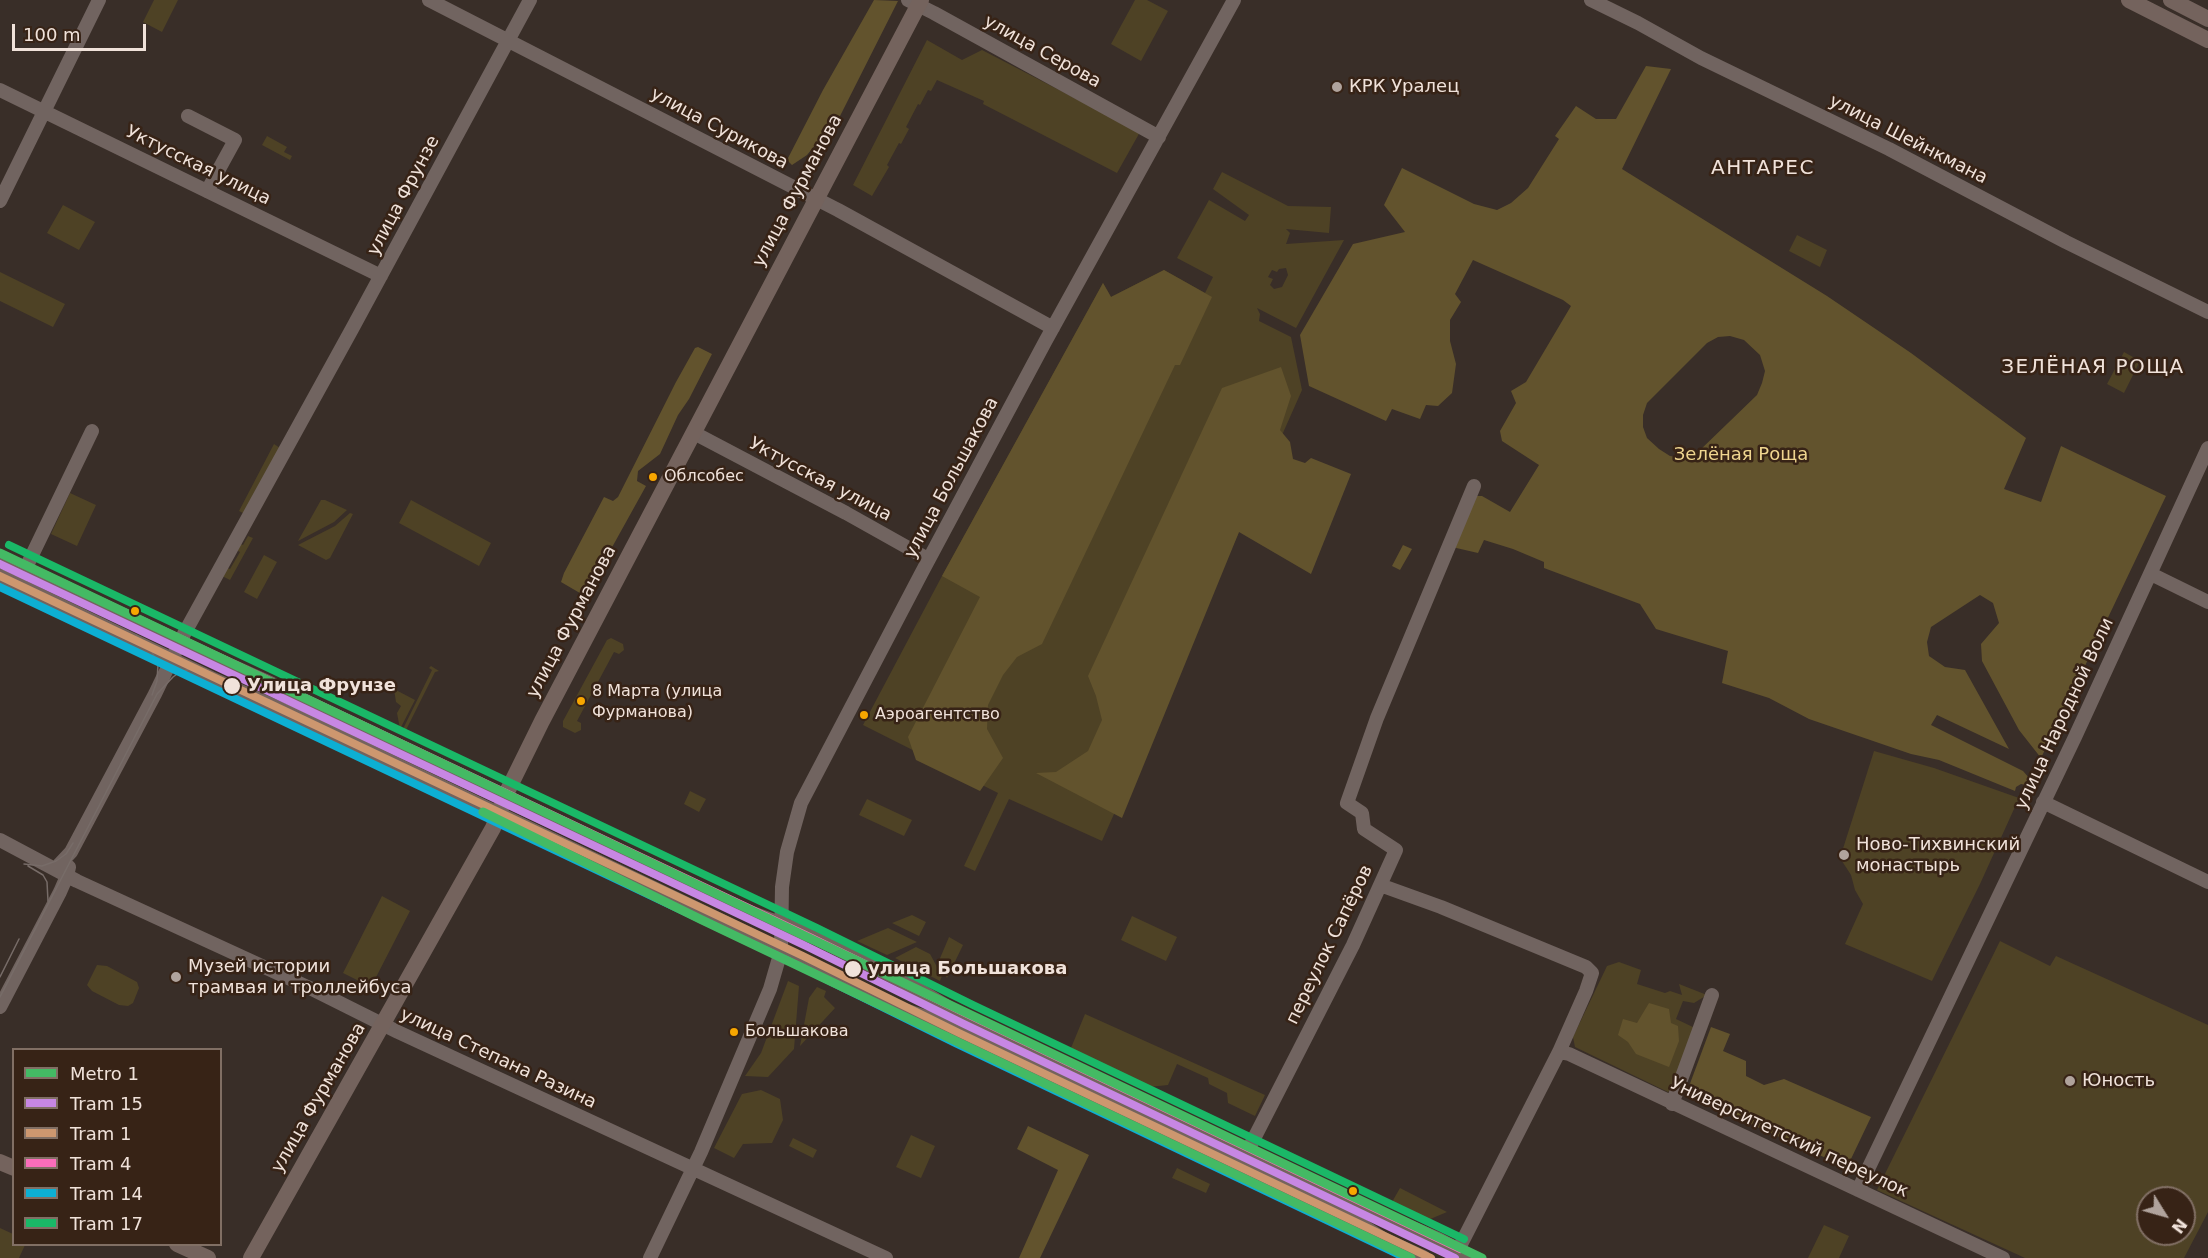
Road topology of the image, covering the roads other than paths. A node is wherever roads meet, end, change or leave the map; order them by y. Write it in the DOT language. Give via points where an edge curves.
graph roads {
  1 [pos="99,0"];
  2 [pos="429,0"];
  3 [pos="530,0"];
  4 [pos="1234,0"];
  5 [pos="1591,0"];
  6 [pos="2129,0"];
  7 [pos="2171,0"];
  8 [pos="916,2"];
  9 [pos="2208,19"];
  10 [pos="509,40"];
  11 [pos="2208,40"];
  12 [pos="0,90"];
  13 [pos="44,111"];
  14 [pos="188,116"];
  15 [pos="1158,137"];
  16 [pos="207,191"];
  17 [pos="816,199"];
  18 [pos="0,201"];
  19 [pos="381,276"];
  20 [pos="2208,312"];
  21 [pos="1053,328"];
  22 [pos="92,431"];
  23 [pos="694,433"];
  24 [pos="2208,448"];
  25 [pos="1474,486"];
  26 [pos="0,558"];
  27 [pos="928,560"];
  28 [pos="2151,574"];
  29 [pos="0,577"];
  30 [pos="21,578"];
  31 [pos="2208,602"];
  32 [pos="179,644"];
  33 [pos="171,660"];
  34 [pos="505,799"];
  35 [pos="2043,802"];
  36 [pos="498,816"];
  37 [pos="0,840"];
  38 [pos="61,872"];
  39 [pos="2208,882"];
  40 [pos="1380,885"];
  41 [pos="783,925"];
  42 [pos="781,951"];
  43 [pos="1712,995"];
  44 [pos="0,1007"];
  45 [pos="383,1025"];
  46 [pos="1559,1052"];
  47 [pos="1672,1104"];
  48 [pos="1243,1160"];
  49 [pos="693,1169"];
  50 [pos="1858,1190"];
  51 [pos="179,1246"];
  52 [pos="1461,1256"];
  53 [pos="208,1258"];
  54 [pos="251,1258"];
  55 [pos="650,1258"];
  56 [pos="886,1258"];
  57 [pos="1423,1258"];
  58 [pos="2003,1258"];
  1 -- 13 [label="street"];
  2 -- 10 [label="street, улица Сурикова"];
  3 -- 10 [label="street, улица Фрунзе"];
  4 -- 15 [label="street, улица Большакова"];
  5 -- 20 [label="street, улица Шейнкмана"];
  6 -- 11 [label="main road"];
  7 -- 9 [label="main road"];
  8 -- 15 [label="street, улица Серова"];
  8 -- 17 [label="main road, улица Фурманова"];
  10 -- 17 [label="street, улица Сурикова"];
  10 -- 19 [label="street, улица Фрунзе"];
  12 -- 13 [label="street, Уктусская улица"];
  13 -- 16 [label="street, Уктусская улица"];
  13 -- 18 [label="street"];
  14 -- 16 [label="street" via="234,140"];
  15 -- 21 [label="street, улица Большакова"];
  16 -- 19 [label="street, Уктусская улица"];
  17 -- 21 [label="street, улица Сурикова"];
  17 -- 23 [label="main road, улица Фурманова"];
  19 -- 32 [label="street, улица Фрунзе"];
  21 -- 27 [label="street, улица Большакова"];
  22 -- 30 [label="street"];
  23 -- 27 [label="street, Уктусская улица"];
  23 -- 34 [label="main road, улица Фурманова" via="537,730"];
  24 -- 28 [label="street, улица Народной Воли"];
  25 -- 40 [label="street, переулок Сапёров" via="1377,718 1347,803 1362,813 1364,829 1396,850"];
  26 -- 30 [label="main road"];
  27 -- 41 [label="street, улица Большакова" via="801,803 787,852 782,887"];
  28 -- 31 [label="street"];
  28 -- 35 [label="street, улица Народной Воли"];
  29 -- 30 [label="main road"];
  30 -- 32 [label="main road"];
  30 -- 33 [label="main road"];
  32 -- 33 [label="street, улица Фрунзе"];
  32 -- 34 [label="main road"];
  33 -- 36 [label="main road"];
  33 -- 38 [label="street, улица Фрунзе"];
  34 -- 36 [label="main road, улица Фурманова"];
  34 -- 41 [label="main road"];
  35 -- 39 [label="street"];
  35 -- 50 [label="street, улица Народной Воли"];
  36 -- 42 [label="main road"];
  36 -- 45 [label="main road, улица Фурманова"];
  37 -- 38 [label="street, улица Степана Разина"];
  38 -- 44 [label="street, улица Фрунзе"];
  38 -- 45 [label="street, улица Степана Разина"];
  40 -- 46 [label="street" via="1586,967 1592,976"];
  40 -- 48 [label="street, переулок Сапёров"];
  41 -- 42 [label="street, улица Большакова"];
  41 -- 48 [label="main road" via="900,979 959,1015"];
  42 -- 48 [label="main road" via="897,1009 929,1019"];
  42 -- 49 [label="street, улица Большакова" via="758,1022"];
  43 -- 47 [label="street"];
  45 -- 49 [label="street, улица Степана Разина"];
  45 -- 54 [label="main road, улица Фурманова"];
  46 -- 47 [label="street, Университетский переулок"];
  46 -- 52 [label="street"];
  47 -- 50 [label="street, Университетский переулок"];
  48 -- 52 [label="main road"];
  48 -- 57 [label="main road"];
  49 -- 55 [label="street, улица Большакова"];
  49 -- 56 [label="street, улица Степана Разина"];
  50 -- 58 [label="street, Университетский переулок"];
  51 -- 53 [label="main road"];
}
